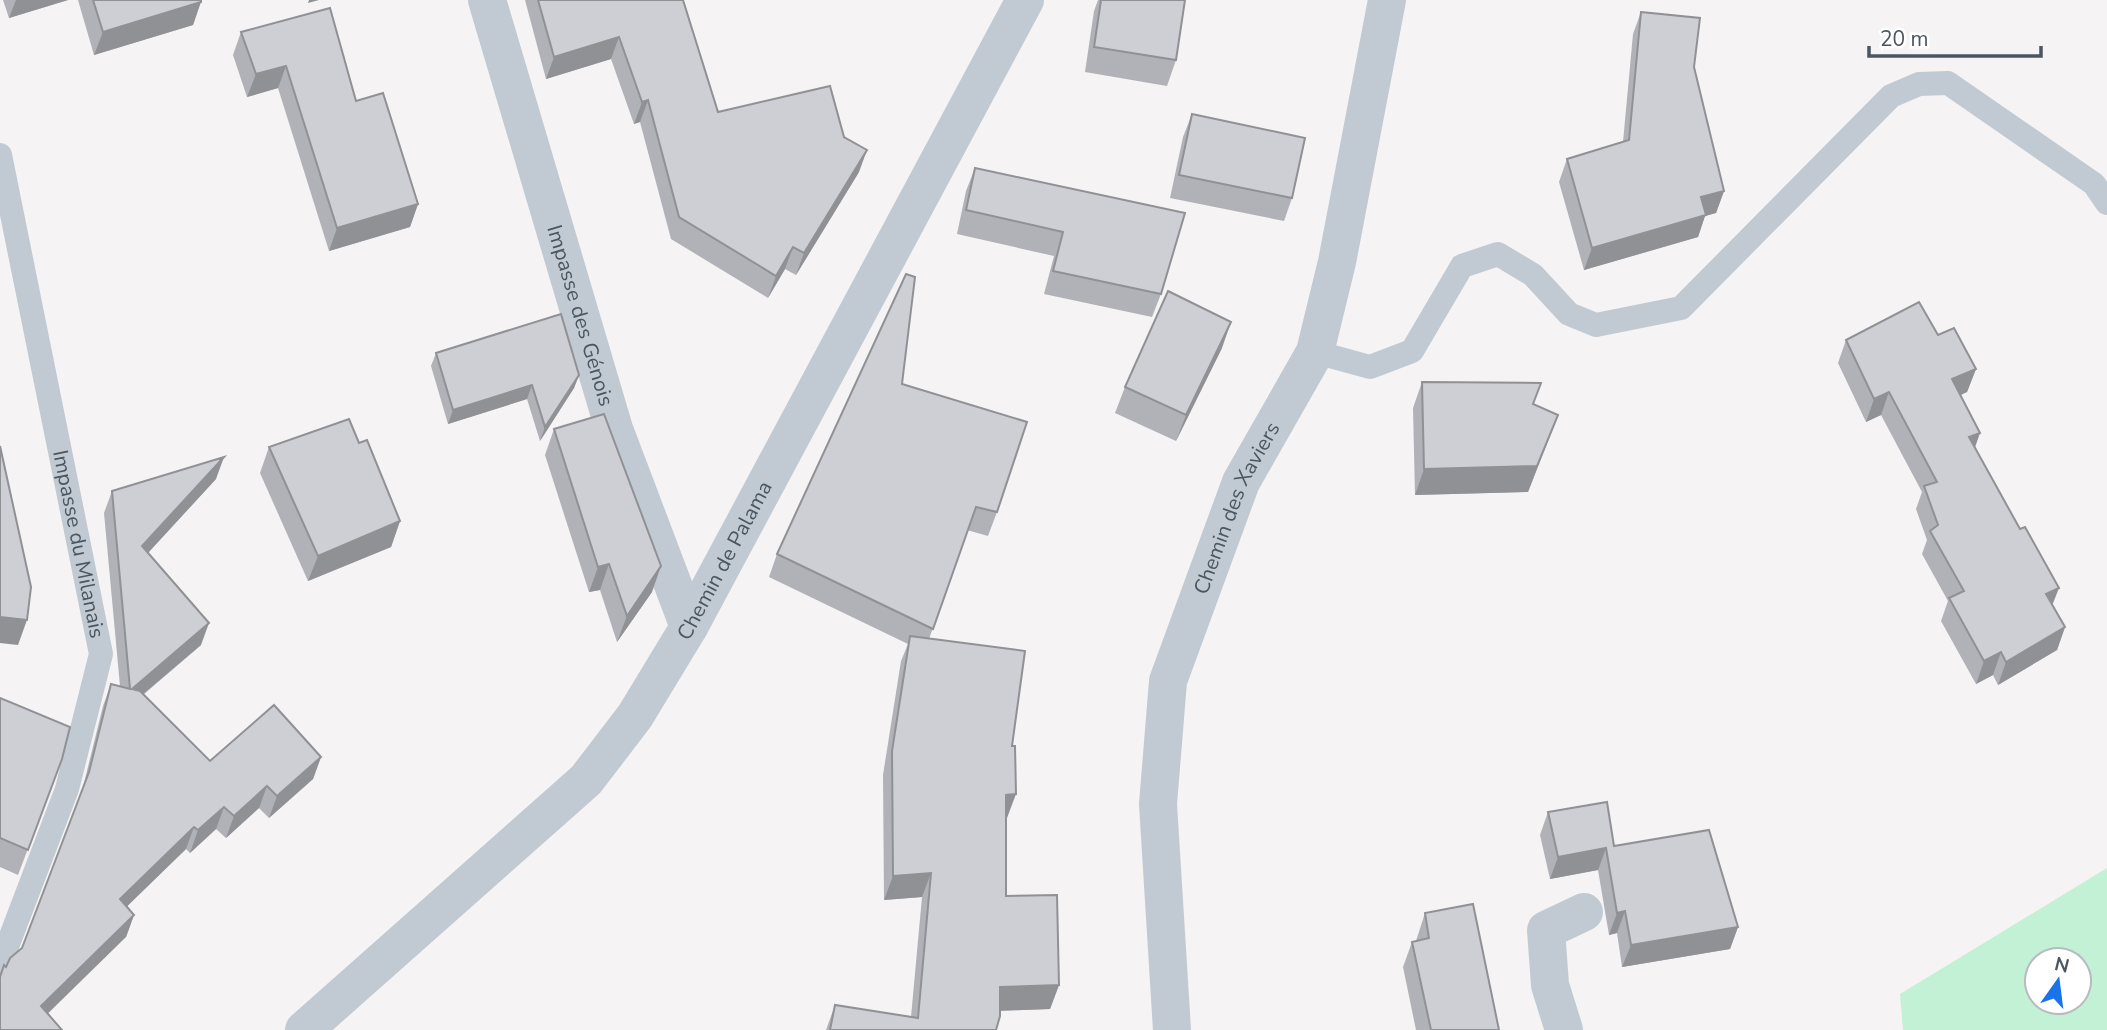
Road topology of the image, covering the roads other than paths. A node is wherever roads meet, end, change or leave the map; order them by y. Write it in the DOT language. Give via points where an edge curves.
graph roads {
  1 [pos="487,0"];
  2 [pos="1025,0"];
  3 [pos="1387,0"];
  4 [pos="0,155"];
  5 [pos="2107,203"];
  6 [pos="1315,352"];
  7 [pos="689,627"];
  8 [pos="1584,912"];
  9 [pos="0,965"];
  10 [pos="304,1030"];
  11 [pos="1172,1030"];
  12 [pos="1564,1030"];
  1 -- 7 [label="street, Impasse des Génois" via="614,429"];
  2 -- 7 [label="street, Chemin de Palama"];
  3 -- 6 [label="street, Chemin des Xaviers" via="1337,262"];
  4 -- 9 [label="lane, Impasse du Milanais" via="101,654 67,789"];
  5 -- 6 [label="lane" via="2094,184 1948,83 1919,84 1891,96 1681,308 1596,325 1569,314 1533,275 1498,254 1462,266 1412,352 1370,367"];
  6 -- 11 [label="street, Chemin des Xaviers" via="1241,482 1168,681 1158,804"];
  7 -- 10 [label="street, Chemin de Palama" via="635,716 586,780"];
  8 -- 12 [label="street" via="1546,930 1550,985"];
}
